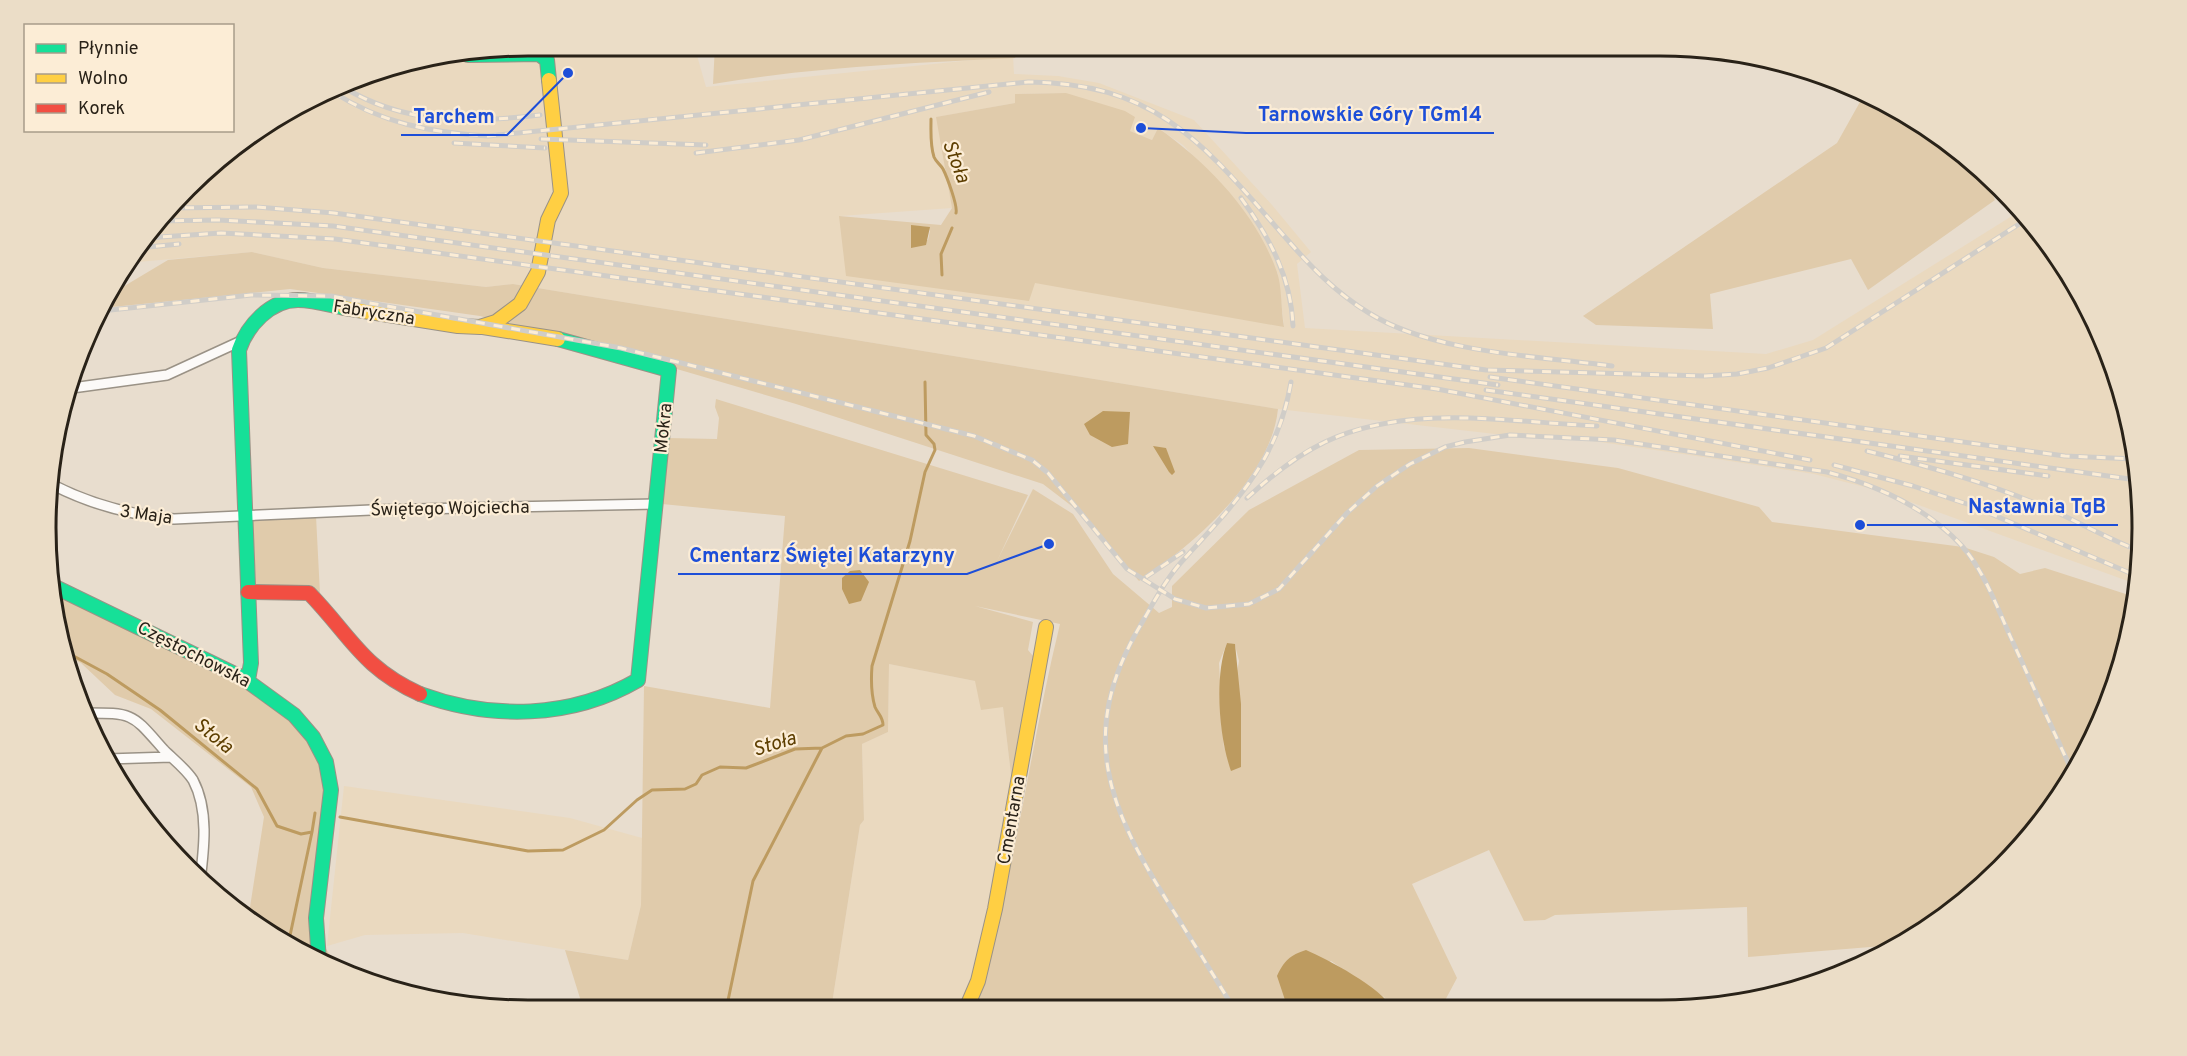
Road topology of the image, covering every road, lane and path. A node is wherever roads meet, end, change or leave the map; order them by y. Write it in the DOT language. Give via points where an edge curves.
graph roads {
  1 [pos="544,56"];
  2 [pos="480,327"];
  3 [pos="241,341"];
  4 [pos="78,386"];
  5 [pos="58,487"];
  6 [pos="656,504"];
  7 [pos="244,516"];
  8 [pos="60,589"];
  9 [pos="248,592"];
  10 [pos="1047,627"];
  11 [pos="248,680"];
  12 [pos="93,713"];
  13 [pos="171,757"];
  14 [pos="116,759"];
  15 [pos="201,869"];
  16 [pos="318,951"];
  17 [pos="970,1000"];
  1 -- 2 [label="street" via="561,193 548,220 533,284 510,313"];
  2 -- 3 [label="street, Fabryczna" via="297,300 268,309"];
  2 -- 6 [label="street, Mokra" via="556,338 669,370"];
  3 -- 4 [label="street" via="167,375"];
  3 -- 7 [label="street"];
  5 -- 7 [label="street, 3 Maja" via="99,506 147,516"];
  6 -- 7 [label="street, Świętego Wojciecha"];
  6 -- 9 [label="street, Mokra" via="638,680 569,708 513,714 460,708 407,687 366,660 309,593"];
  7 -- 9 [label="street"];
  8 -- 11 [label="street, Częstochowska"];
  9 -- 11 [label="street"];
  10 -- 17 [label="street, Cmentarna" via="995,909"];
  11 -- 16 [label="street, Częstochowska" via="304,726 320,748 328,769 331,798 314,928"];
  12 -- 13 [label="street" via="120,713 135,718"];
  13 -- 14 [label="street"];
  13 -- 15 [label="street" via="192,780 199,798 204,837"];
}
